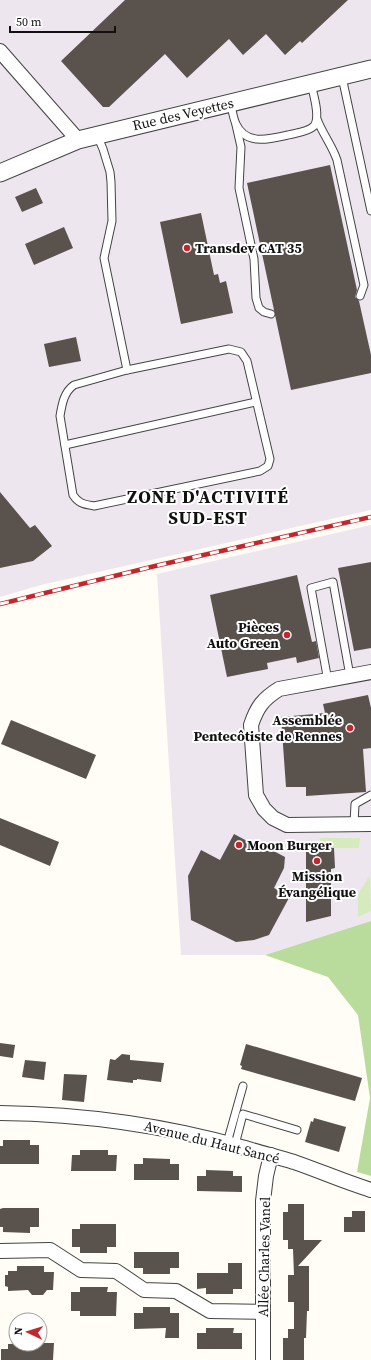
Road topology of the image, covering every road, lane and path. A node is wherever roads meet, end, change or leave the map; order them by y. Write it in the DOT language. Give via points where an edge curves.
graph roads {
  1 [pos="0,52"];
  2 [pos="371,69"];
  3 [pos="342,76"];
  4 [pos="311,84"];
  5 [pos="231,103"];
  6 [pos="317,118"];
  7 [pos="236,125"];
  8 [pos="96,135"];
  9 [pos="78,140"];
  10 [pos="0,173"];
  11 [pos="371,211"];
  12 [pos="360,296"];
  13 [pos="271,314"];
  14 [pos="127,370"];
  15 [pos="256,402"];
  16 [pos="65,445"];
  17 [pos="371,672"];
  18 [pos="350,676"];
  19 [pos="328,681"];
  20 [pos="371,795"];
  21 [pos="354,824"];
  22 [pos="371,824"];
  23 [pos="244,1086"];
  24 [pos="0,1113"];
  25 [pos="297,1130"];
  26 [pos="231,1144"];
  27 [pos="271,1155"];
  28 [pos="371,1190"];
  29 [pos="0,1251"];
  30 [pos="263,1312"];
  31 [pos="263,1360"];
  1 -- 9 [label="street"];
  2 -- 3 [label="street, Rue des Veyettes"];
  3 -- 4 [label="street, Rue des Veyettes"];
  3 -- 11 [label="lane"];
  4 -- 5 [label="street, Rue des Veyettes"];
  4 -- 6 [label="lane"];
  5 -- 7 [label="lane"];
  5 -- 8 [label="street, Rue des Veyettes"];
  6 -- 7 [label="lane" via="314,125 307,130 266,140 245,135"];
  6 -- 12 [label="lane" via="337,160 364,284"];
  7 -- 13 [label="lane" via="241,147 240,188 254,259 256,298 259,308"];
  8 -- 9 [label="street, Rue des Veyettes"];
  8 -- 14 [label="lane" via="110,172 112,221 104,258"];
  9 -- 10 [label="street, Rue des Veyettes"];
  14 -- 15 [label="lane" via="229,349 241,352 247,361"];
  14 -- 16 [label="lane" via="68,389 60,416"];
  15 -- 16 [label="lane"];
  15 -- 16 [label="lane" via="270,459 268,466 260,471 94,506 77,501 73,495"];
  17 -- 18 [label="street"];
  18 -- 19 [label="street"];
  18 -- 19 [label="lane" via="333,582 311,588"];
  19 -- 21 [label="street" via="279,689 267,696 254,714 251,725 256,795 264,810 286,824"];
  20 -- 21 [label="lane" via="355,804"];
  21 -- 22 [label="street"];
  23 -- 26 [label="lane"];
  24 -- 26 [label="street, Avenue du Haut Sancé" via="104,1119 182,1132"];
  25 -- 26 [label="lane" via="243,1114"];
  26 -- 27 [label="street, Avenue du Haut Sancé"];
  27 -- 28 [label="street, Avenue du Haut Sancé"];
  27 -- 30 [label="street, Allée Charles Vanel" via="263,1201"];
  29 -- 30 [label="street" via="50,1250 81,1270 116,1271 144,1290 176,1291 210,1311"];
  30 -- 31 [label="street, Allée Charles Vanel"];
}
